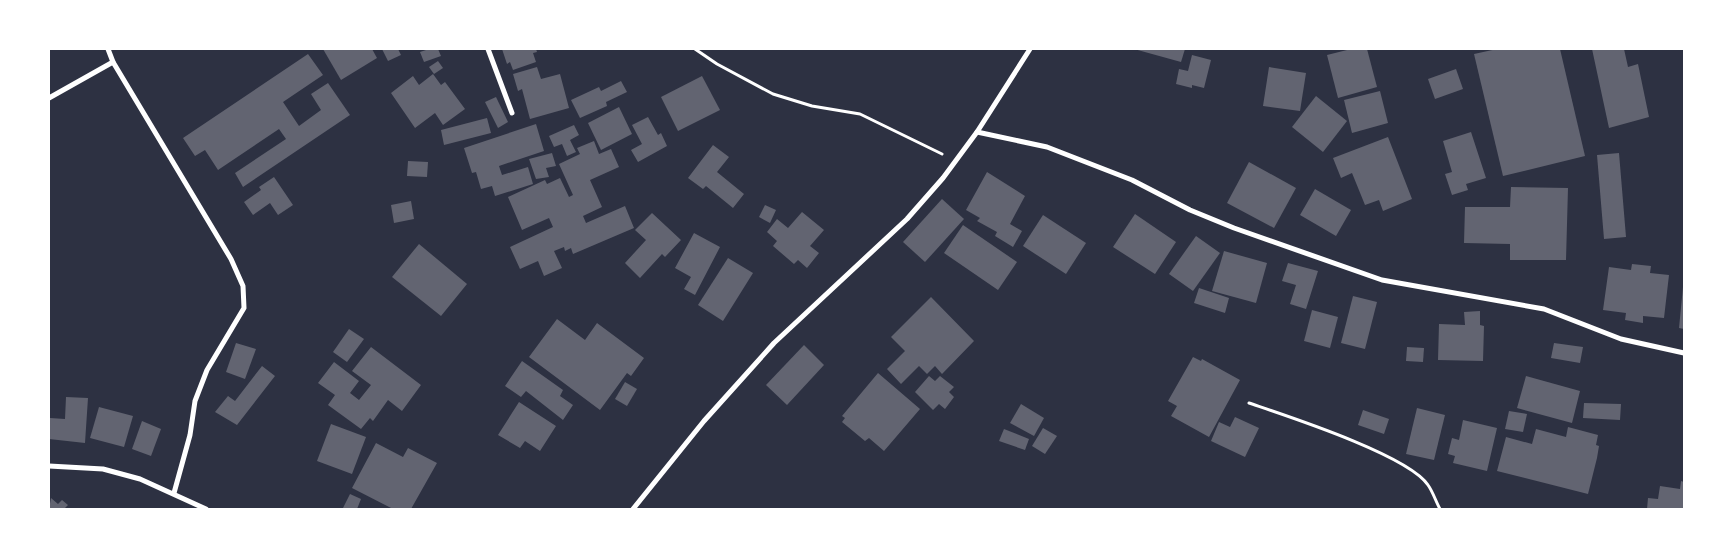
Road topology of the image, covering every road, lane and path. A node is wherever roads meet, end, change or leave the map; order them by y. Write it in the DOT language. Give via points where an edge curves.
graph roads {
  1 [pos="108,49"];
  2 [pos="488,49"];
  3 [pos="695,49"];
  4 [pos="1030,49"];
  5 [pos="113,62"];
  6 [pos="49,98"];
  7 [pos="512,113"];
  8 [pos="977,132"];
  9 [pos="956,160"];
  10 [pos="1684,353"];
  11 [pos="1249,403"];
  12 [pos="49,466"];
  13 [pos="174,493"];
  14 [pos="206,509"];
  15 [pos="633,509"];
  16 [pos="1440,509"];
  1 -- 5 [label="street"];
  2 -- 7 [label="street"];
  3 -- 9 [label="path" via="773,94 812,106 860,114"];
  4 -- 8 [label="street"];
  5 -- 6 [label="street"];
  5 -- 13 [label="street" via="232,259 243,286 244,308 208,370 195,401 190,435"];
  8 -- 9 [label="street"];
  8 -- 10 [label="street" via="1047,147 1132,180 1234,228 1382,280 1544,309 1621,339"];
  9 -- 15 [label="street" via="907,220 774,343 704,421"];
  11 -- 16 [label="path" via="1313,425 1405,465 1428,484"];
  12 -- 13 [label="street" via="103,470 140,479"];
  13 -- 14 [label="street"];
}
